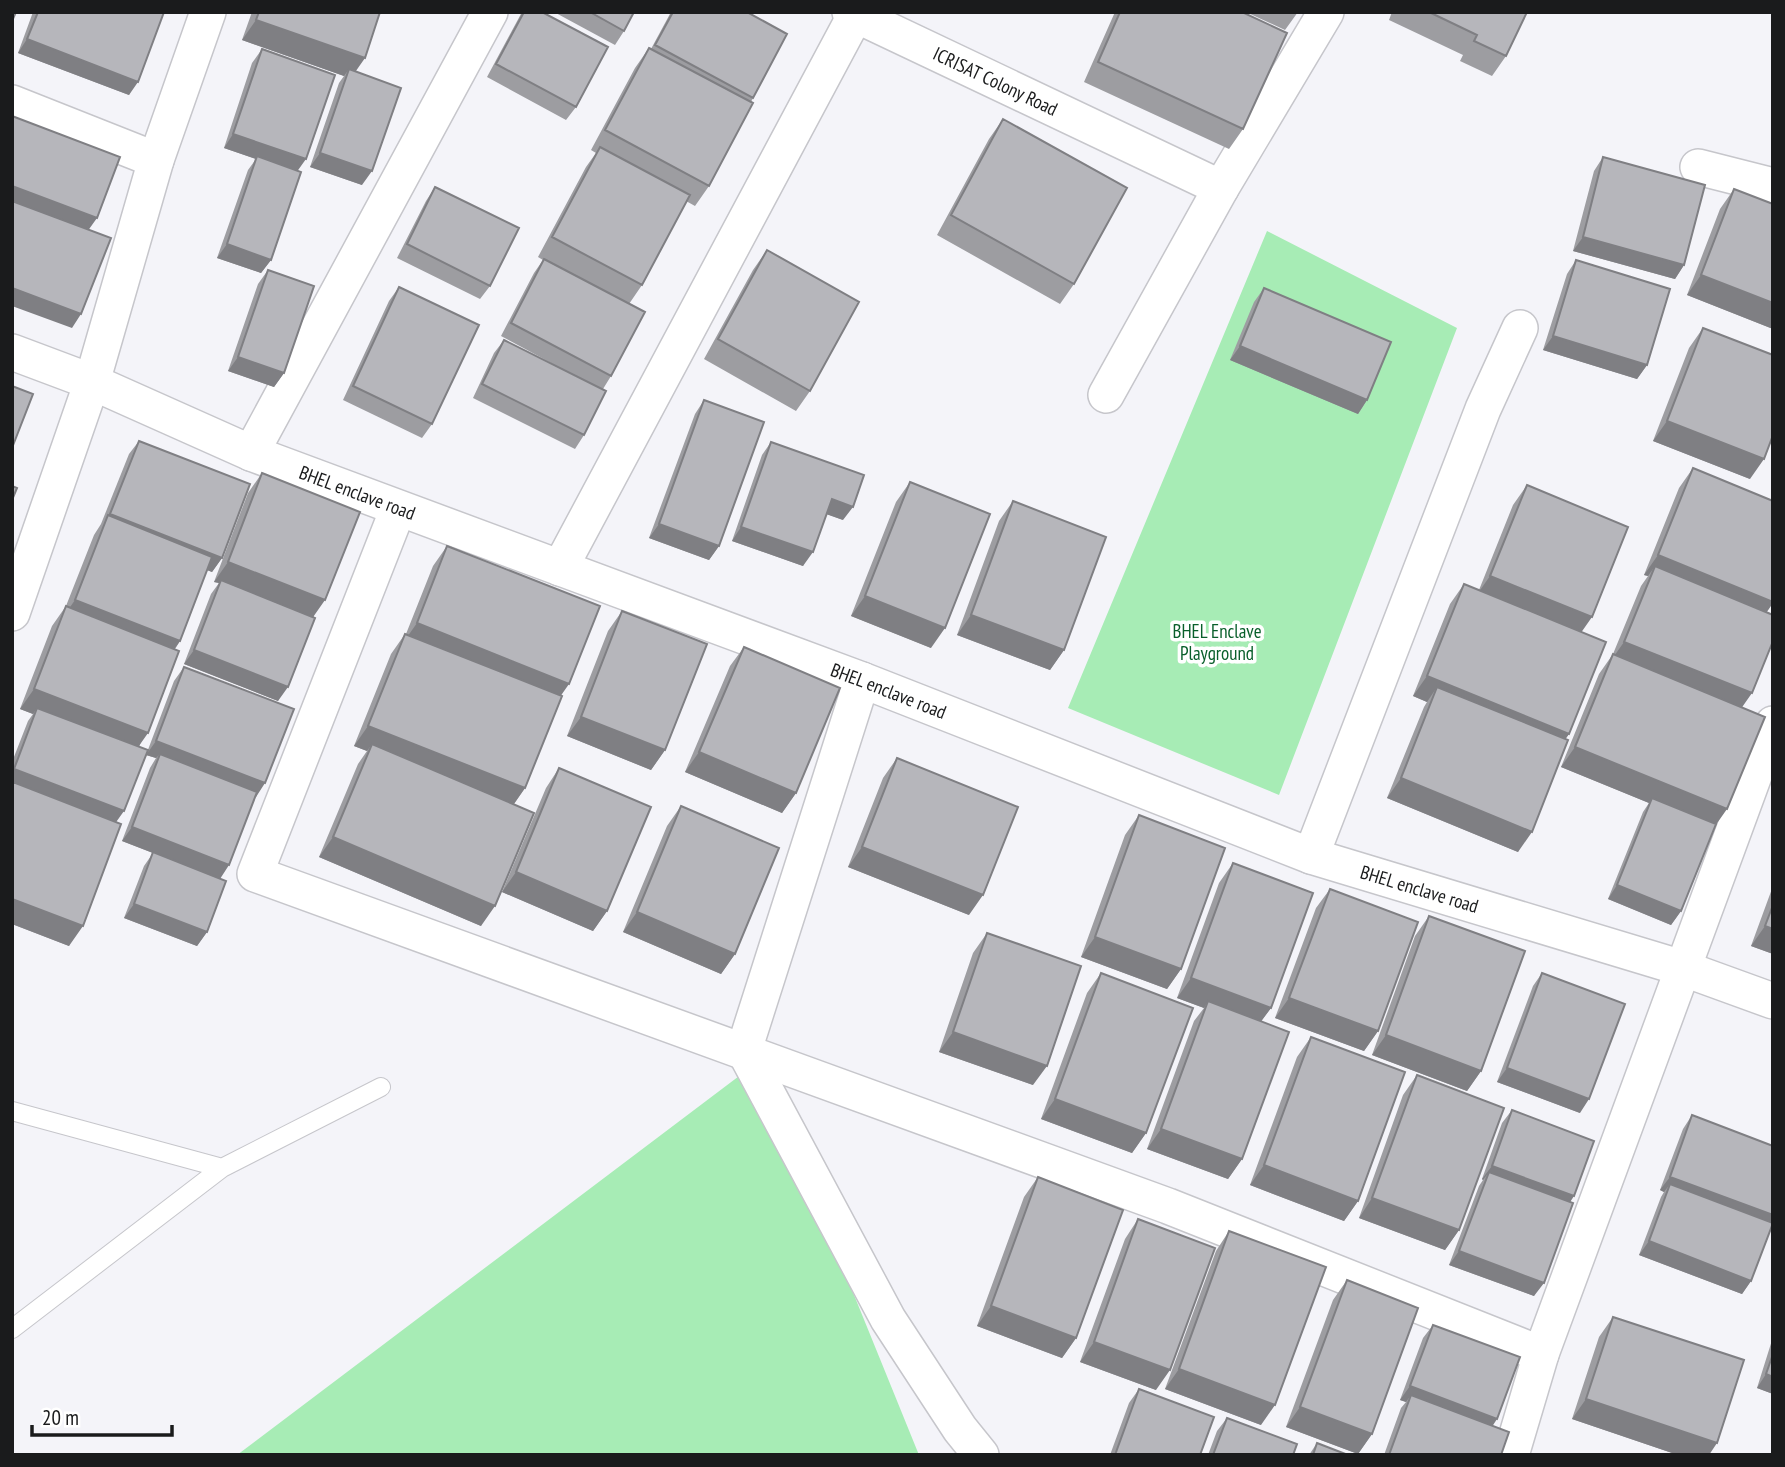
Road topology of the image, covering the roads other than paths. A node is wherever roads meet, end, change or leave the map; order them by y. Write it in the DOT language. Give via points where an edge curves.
graph roads {
  1 [pos="208,12"];
  2 [pos="490,12"];
  3 [pos="1326,12"];
  4 [pos="854,13"];
  5 [pos="12,103"];
  6 [pos="156,160"];
  7 [pos="1699,167"];
  8 [pos="1773,186"];
  9 [pos="1222,188"];
  10 [pos="1520,328"];
  11 [pos="12,352"];
  12 [pos="92,382"];
  13 [pos="1106,395"];
  14 [pos="251,453"];
  15 [pos="398,509"];
  16 [pos="560,568"];
  17 [pos="12,613"];
  18 [pos="862,680"];
  19 [pos="1773,724"];
  20 [pos="1311,856"];
  21 [pos="1682,968"];
  22 [pos="1773,1001"];
  23 [pos="744,1050"];
  24 [pos="381,1087"];
  25 [pos="12,1111"];
  26 [pos="222,1168"];
  27 [pos="12,1329"];
  28 [pos="1541,1354"];
  29 [pos="981,1455"];
  30 [pos="1511,1455"];
  1 -- 6 [label="street"];
  2 -- 14 [label="street"];
  3 -- 9 [label="street"];
  4 -- 9 [label="street, ICRISAT Colony Road"];
  4 -- 16 [label="street"];
  5 -- 6 [label="street"];
  6 -- 12 [label="street"];
  7 -- 8 [label="street"];
  9 -- 13 [label="street"];
  10 -- 20 [label="street" via="1478,422"];
  11 -- 12 [label="street, BHEL enclave road"];
  12 -- 14 [label="street, BHEL enclave road"];
  12 -- 17 [label="street"];
  14 -- 15 [label="street, BHEL enclave road"];
  15 -- 16 [label="street, BHEL enclave road"];
  15 -- 23 [label="street" via="255,874"];
  16 -- 18 [label="street, BHEL enclave road"];
  18 -- 20 [label="street, BHEL enclave road"];
  18 -- 23 [label="street"];
  19 -- 21 [label="street"];
  20 -- 21 [label="street, BHEL enclave road"];
  21 -- 22 [label="street, BHEL enclave road"];
  21 -- 28 [label="street"];
  23 -- 28 [label="street" via="1168,1206"];
  23 -- 29 [label="street" via="888,1319"];
  24 -- 26 [label="lane"];
  25 -- 26 [label="lane"];
  26 -- 27 [label="lane"];
  28 -- 30 [label="street"];
}
